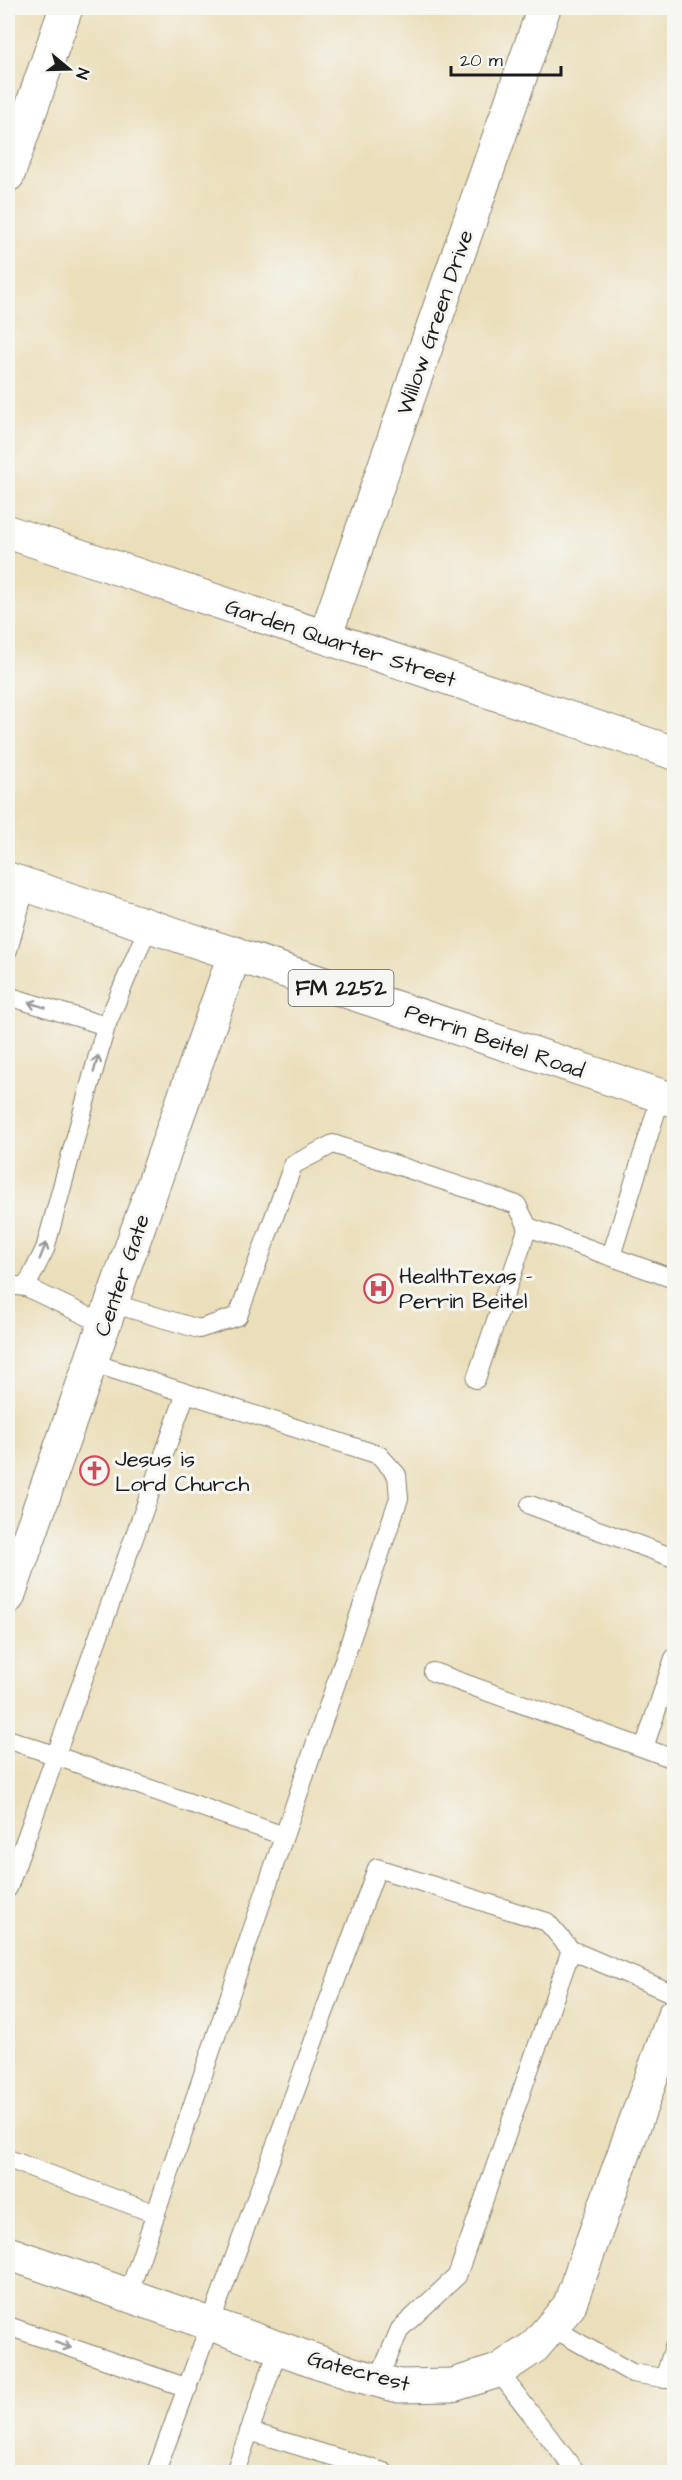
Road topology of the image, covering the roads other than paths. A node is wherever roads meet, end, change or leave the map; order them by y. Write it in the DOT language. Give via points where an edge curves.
graph roads {
  1 [pos="66,8"];
  2 [pos="544,8"];
  3 [pos="8,175"];
  4 [pos="8,532"];
  5 [pos="325,637"];
  6 [pos="675,753"];
  7 [pos="17,882"];
  8 [pos="149,925"];
  9 [pos="8,950"];
  10 [pos="235,953"];
  11 [pos="8,996"];
  12 [pos="106,1026"];
  13 [pos="668,1098"];
  14 [pos="528,1227"];
  15 [pos="611,1256"];
  16 [pos="675,1279"];
  17 [pos="8,1285"];
  18 [pos="26,1287"];
  19 [pos="108,1314"];
  20 [pos="90,1362"];
  21 [pos="476,1379"];
  22 [pos="186,1393"];
  23 [pos="530,1505"];
  24 [pos="675,1558"];
  25 [pos="8,1597"];
  26 [pos="675,1658"];
  27 [pos="433,1672"];
  28 [pos="8,1739"];
  29 [pos="644,1748"];
  30 [pos="56,1756"];
  31 [pos="675,1759"];
  32 [pos="284,1836"];
  33 [pos="8,1888"];
  34 [pos="571,1950"];
  35 [pos="675,1994"];
  36 [pos="671,2035"];
  37 [pos="8,2159"];
  38 [pos="156,2214"];
  39 [pos="8,2253"];
  40 [pos="128,2295"];
  41 [pos="212,2325"];
  42 [pos="8,2326"];
  43 [pos="551,2327"];
  44 [pos="675,2347"];
  45 [pos="279,2348"];
  46 [pos="498,2371"];
  47 [pos="378,2380"];
  48 [pos="669,2380"];
  49 [pos="188,2388"];
  50 [pos="249,2431"];
  51 [pos="156,2472"];
  52 [pos="235,2472"];
  53 [pos="384,2472"];
  54 [pos="576,2472"];
  1 -- 3 [label="street"];
  2 -- 5 [label="street, Willow Green Drive"];
  4 -- 5 [label="street, Garden Quarter Street"];
  5 -- 6 [label="street, Garden Quarter Street"];
  7 -- 8 [label="street, Perrin Beitel Road / FM 2252"];
  7 -- 9 [label="lane"];
  8 -- 10 [label="street, Perrin Beitel Road / FM 2252"];
  8 -- 12 [label="lane"];
  10 -- 13 [label="street, Perrin Beitel Road / FM 2252"];
  10 -- 19 [label="street, Center Gate"];
  12 -- 11 [label="lane, one-way"];
  18 -- 12 [label="lane, one-way" via="45,1249"];
  13 -- 15 [label="lane"];
  14 -- 15 [label="lane"];
  14 -- 19 [label="lane" via="517,1205 333,1144 293,1165 238,1316 199,1329"];
  14 -- 21 [label="lane"];
  15 -- 16 [label="lane"];
  17 -- 18 [label="lane"];
  18 -- 19 [label="lane"];
  19 -- 20 [label="street, Center Gate"];
  20 -- 22 [label="lane"];
  20 -- 25 [label="street, Center Gate"];
  22 -- 30 [label="lane"];
  22 -- 32 [label="lane" via="379,1455 397,1475 399,1498"];
  23 -- 24 [label="lane"];
  26 -- 29 [label="lane"];
  27 -- 29 [label="lane"];
  28 -- 30 [label="lane"];
  29 -- 31 [label="lane"];
  30 -- 32 [label="lane"];
  30 -- 33 [label="lane"];
  32 -- 38 [label="lane"];
  34 -- 35 [label="lane"];
  34 -- 41 [label="lane" via="547,1922 377,1868"];
  34 -- 47 [label="lane" via="457,2276 400,2329"];
  36 -- 43 [label="street, Gatecrest" via="569,2306"];
  37 -- 38 [label="lane"];
  38 -- 40 [label="lane"];
  39 -- 40 [label="street, Gatecrest"];
  40 -- 41 [label="street, Gatecrest"];
  41 -- 45 [label="street, Gatecrest"];
  41 -- 49 [label="lane"];
  42 -- 49 [label="lane, one-way"];
  43 -- 46 [label="street, Gatecrest" via="534,2347"];
  43 -- 48 [label="lane" via="632,2373"];
  44 -- 48 [label="lane"];
  45 -- 47 [label="street, Gatecrest"];
  45 -- 50 [label="lane"];
  46 -- 47 [label="street, Gatecrest" via="453,2385 399,2386"];
  46 -- 54 [label="lane"];
  49 -- 51 [label="lane"];
  50 -- 52 [label="lane"];
  50 -- 53 [label="lane"];
}
